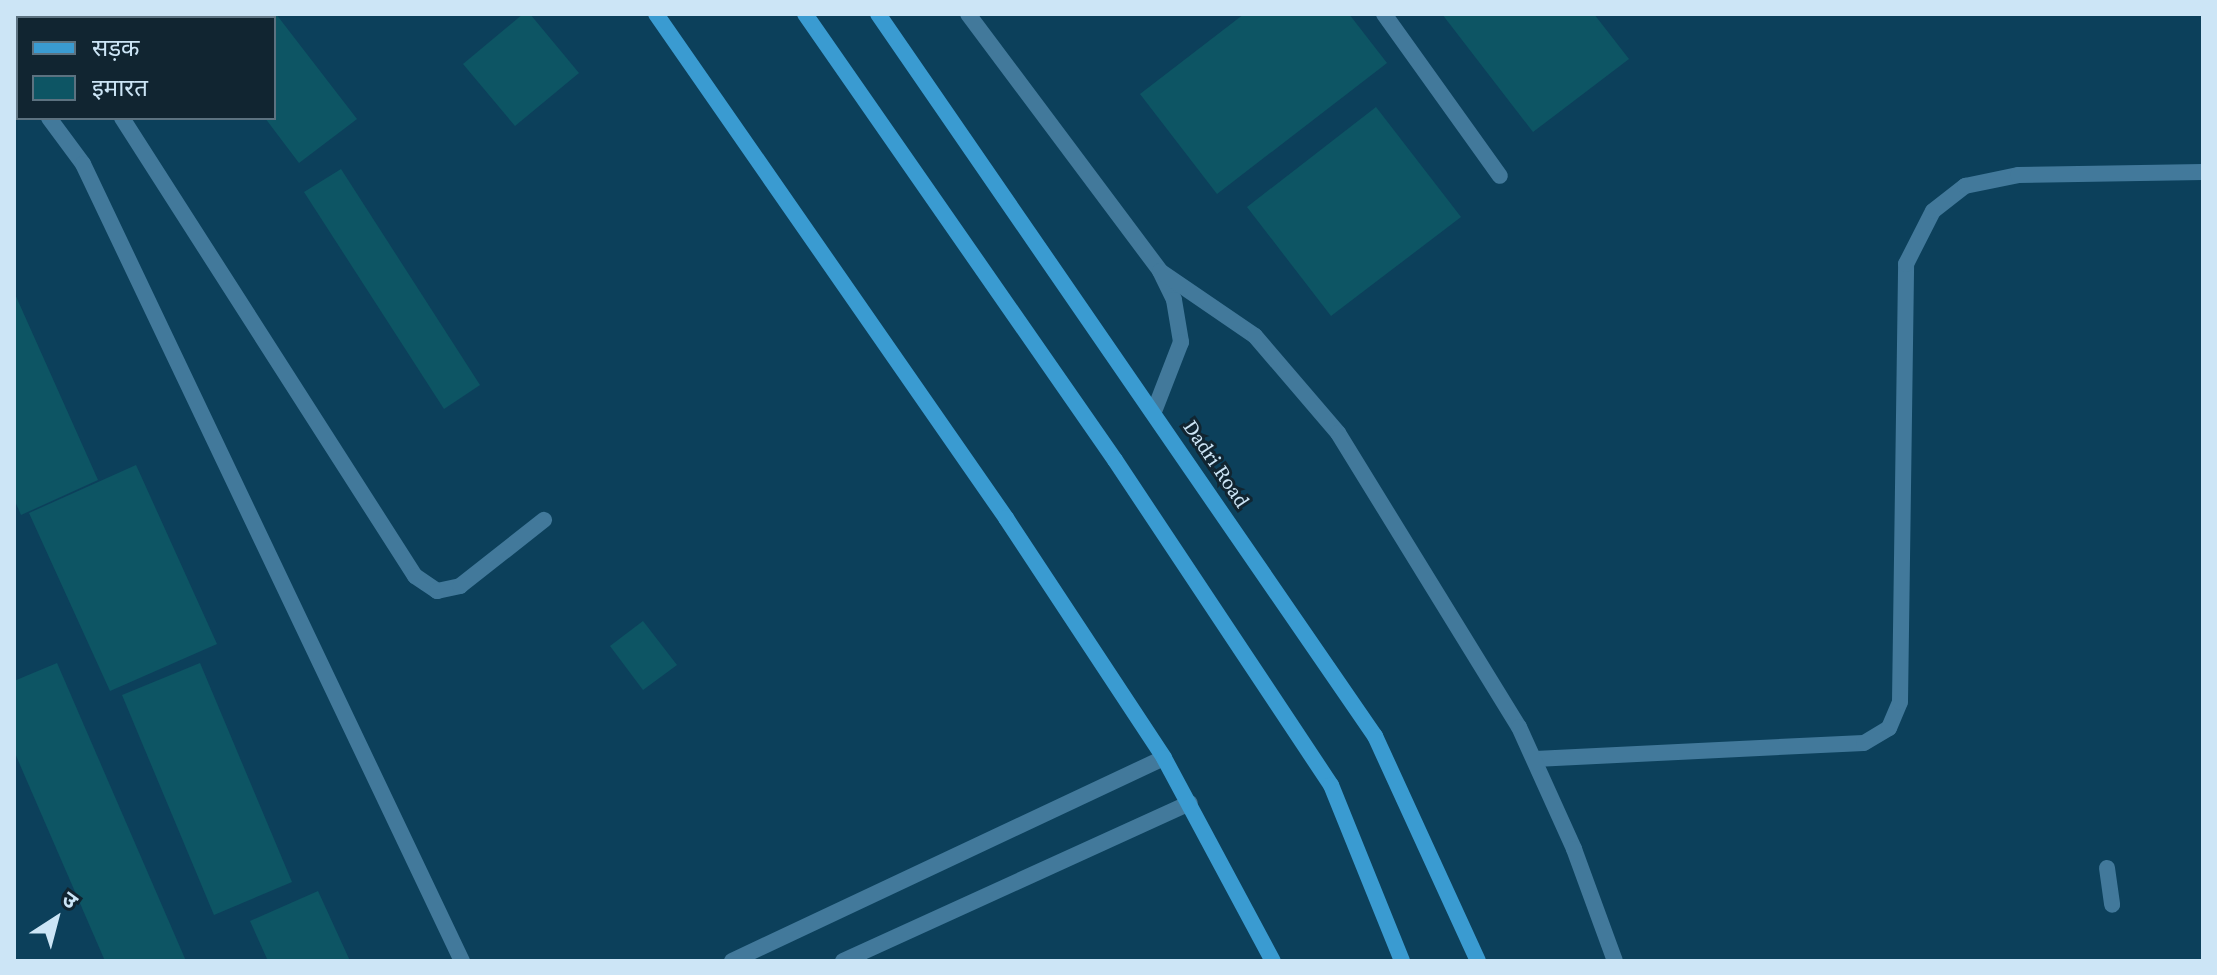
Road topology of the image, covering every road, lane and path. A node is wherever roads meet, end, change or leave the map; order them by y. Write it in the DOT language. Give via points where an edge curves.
graph roads {
  1 [pos="656,14"];
  2 [pos="805,14"];
  3 [pos="878,14"];
  4 [pos="968,14"];
  5 [pos="1384,14"];
  6 [pos="50,120"];
  7 [pos="123,120"];
  8 [pos="2203,172"];
  9 [pos="1500,176"];
  10 [pos="1160,271"];
  11 [pos="1155,409"];
  12 [pos="544,520"];
  13 [pos="1164,758"];
  14 [pos="1535,759"];
  15 [pos="1190,803"];
  16 [pos="2107,868"];
  17 [pos="2112,905"];
  18 [pos="462,961"];
  19 [pos="732,961"];
  20 [pos="843,961"];
  21 [pos="1273,961"];
  22 [pos="1402,961"];
  23 [pos="1478,961"];
  24 [pos="1615,961"];
  1 -- 13 [label="main road" via="1006,518"];
  2 -- 22 [label="main road" via="1115,460 1331,785"];
  3 -- 11 [label="main road, Dadri Road"];
  4 -- 10 [label="street"];
  5 -- 9 [label="street"];
  6 -- 18 [label="street" via="83,164"];
  7 -- 12 [label="street" via="415,576 437,591 460,586"];
  8 -- 14 [label="street" via="2018,175 1965,186 1933,211 1906,264 1900,702 1889,728 1864,743"];
  10 -- 11 [label="street" via="1174,300 1181,342"];
  10 -- 14 [label="street" via="1255,336 1315,402"];
  11 -- 23 [label="main road, Dadri Road" via="1375,736"];
  13 -- 15 [label="main road"];
  13 -- 19 [label="street"];
  14 -- 24 [label="street"];
  15 -- 20 [label="street"];
  15 -- 21 [label="main road"];
  16 -- 17 [label="street"];
}
